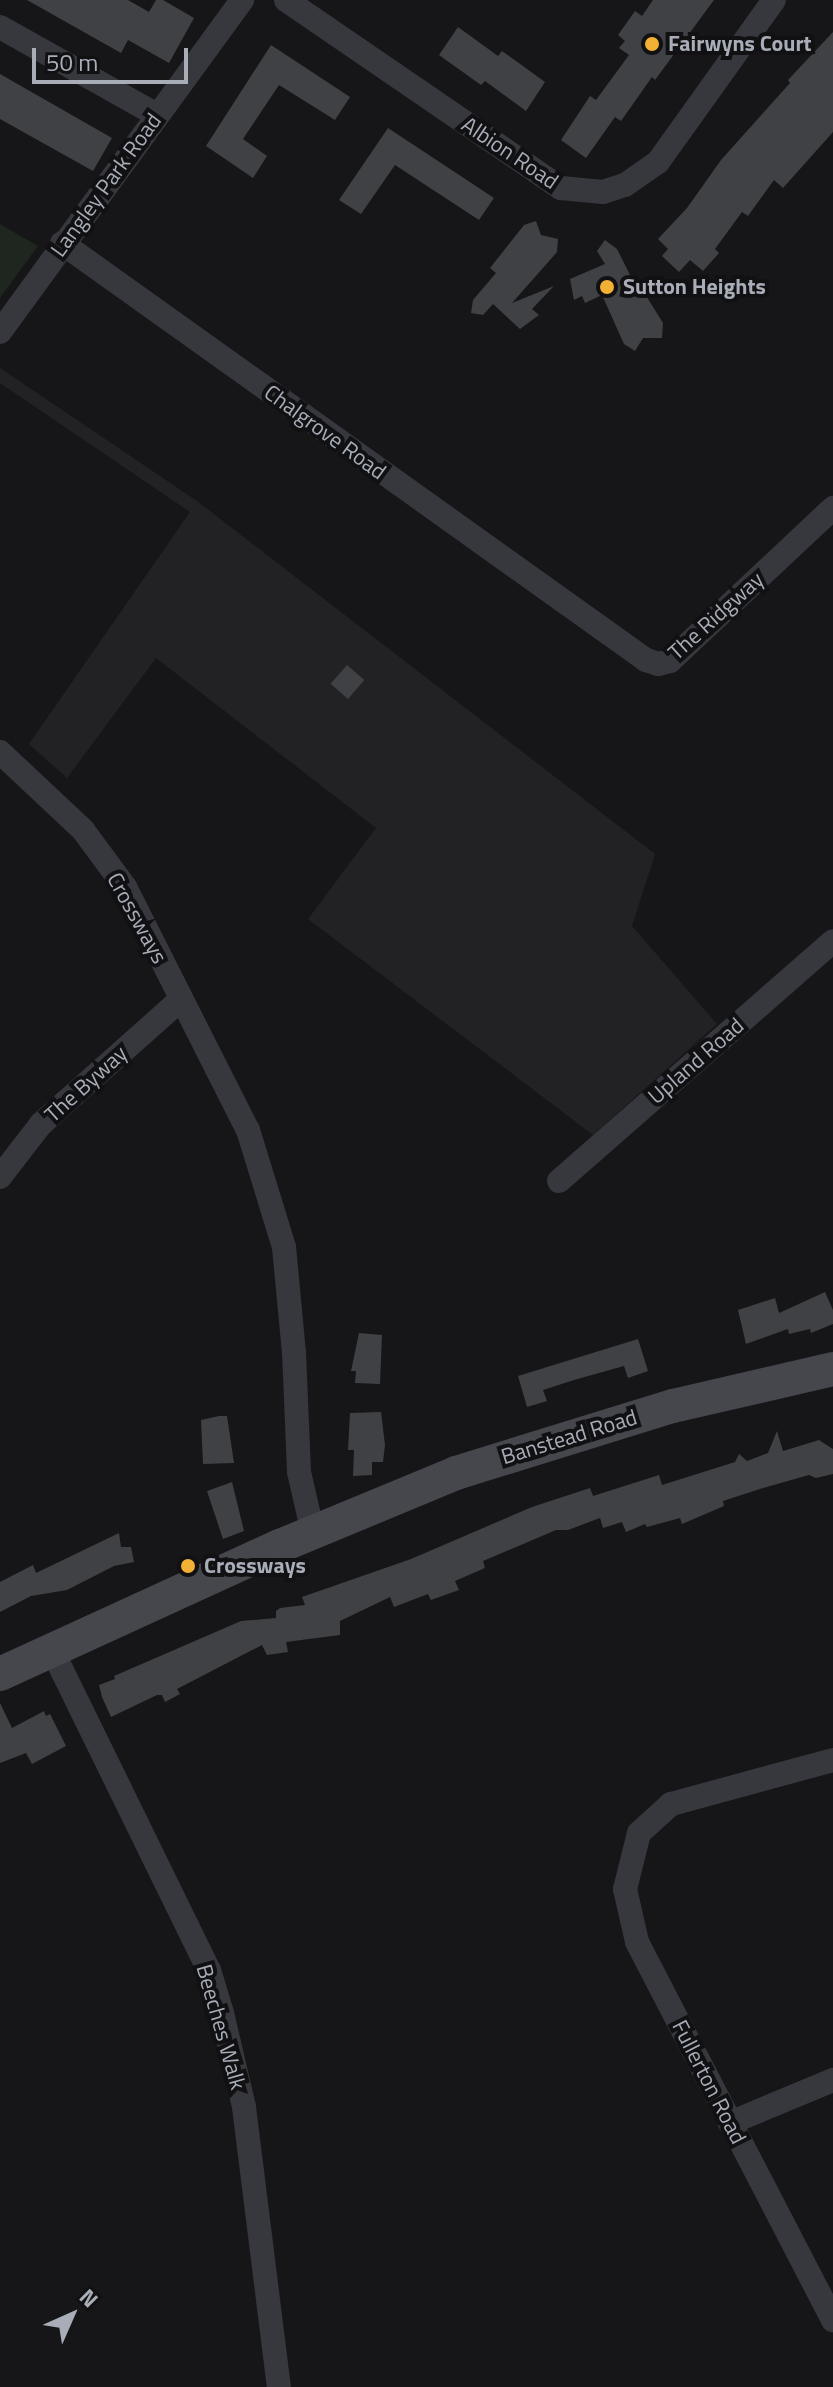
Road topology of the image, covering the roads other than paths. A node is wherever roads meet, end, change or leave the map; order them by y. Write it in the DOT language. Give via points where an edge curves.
graph roads {
  1 [pos="242,0"];
  2 [pos="286,0"];
  3 [pos="774,0"];
  4 [pos="0,27"];
  5 [pos="157,115"];
  6 [pos="62,243"];
  7 [pos="0,332"];
  8 [pos="833,508"];
  9 [pos="588,620"];
  10 [pos="0,752"];
  11 [pos="833,941"];
  12 [pos="180,1000"];
  13 [pos="0,1177"];
  14 [pos="559,1181"];
  15 [pos="833,1369"];
  16 [pos="313,1533"];
  17 [pos="52,1650"];
  18 [pos="0,1674"];
  19 [pos="833,1760"];
  20 [pos="833,2080"];
  21 [pos="730,2123"];
  22 [pos="833,2320"];
  23 [pos="279,2387"];
  1 -- 5 [label="street, Langley Park Road"];
  2 -- 3 [label="street, Albion Road" via="561,188 603,192 625,185 658,162"];
  4 -- 5 [label="street"];
  5 -- 6 [label="street, Langley Park Road"];
  6 -- 7 [label="street, Langley Park Road"];
  6 -- 9 [label="street, Chalgrove Road"];
  8 -- 9 [label="street, The Ridgway" via="670,661 646,660"];
  10 -- 12 [label="street, Crossways" via="83,830 125,887"];
  11 -- 14 [label="street, Upland Road"];
  12 -- 13 [label="street, The Byway" via="41,1124"];
  12 -- 16 [label="street, Crossways" via="248,1130 284,1247 299,1472"];
  15 -- 16 [label="street, Banstead Road" via="673,1406 546,1443 456,1473"];
  16 -- 17 [label="street, Banstead Road"];
  17 -- 18 [label="street, Banstead Road"];
  17 -- 23 [label="street, Beeches Walk" via="209,1970 244,2107"];
  19 -- 21 [label="street, Fullerton Road" via="671,1804 639,1833 625,1889 637,1942"];
  20 -- 21 [label="street"];
  21 -- 22 [label="street, Fullerton Road"];
}
